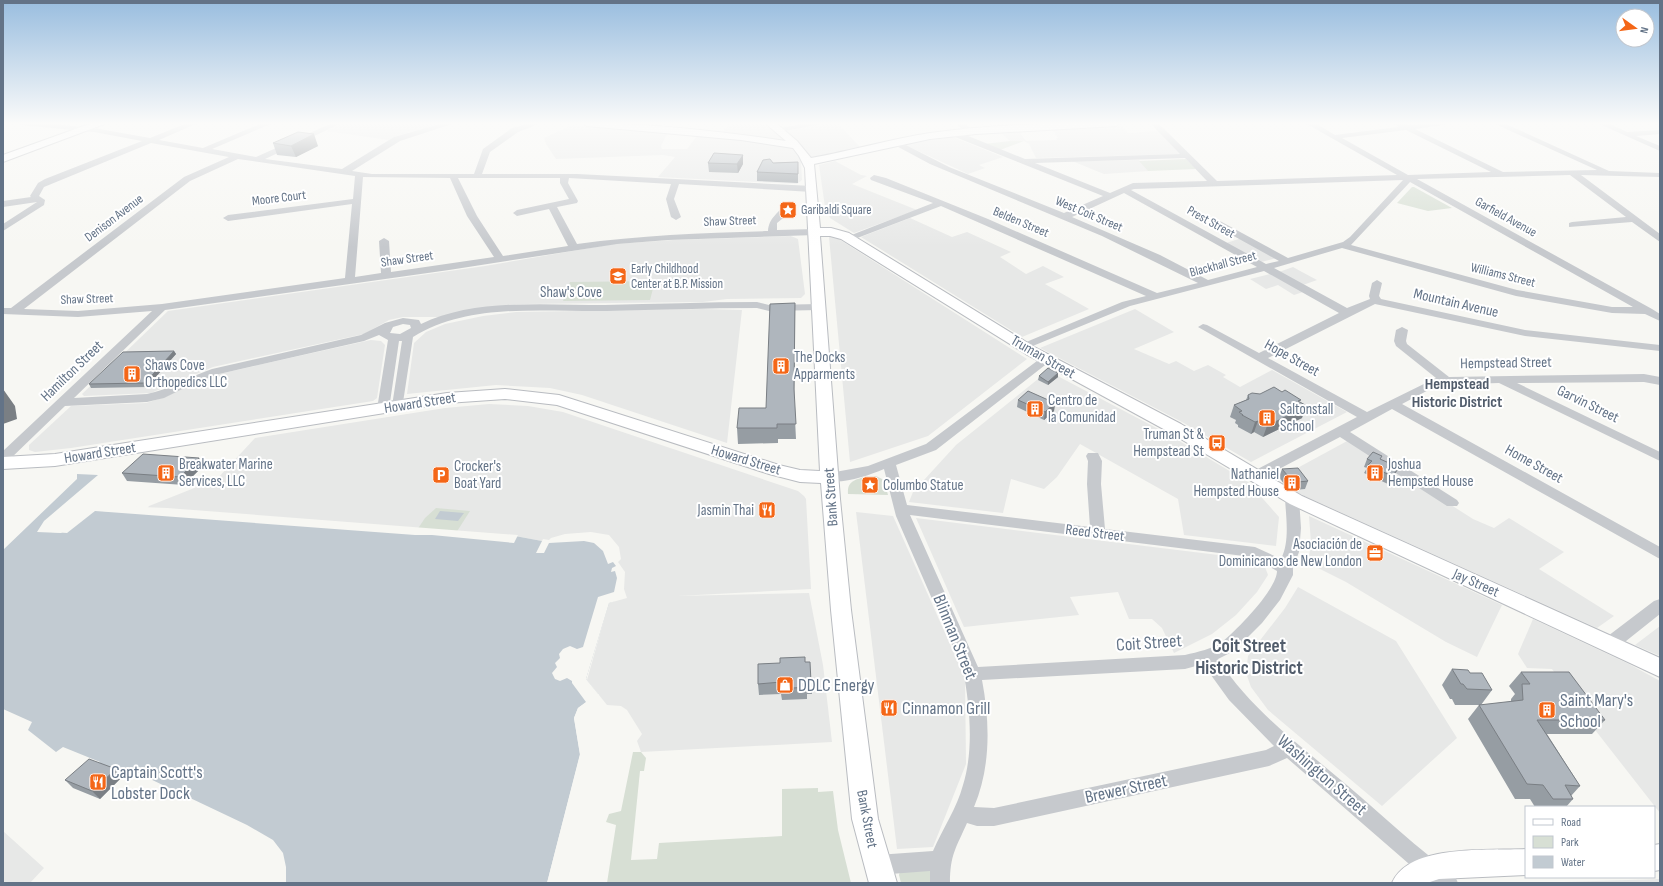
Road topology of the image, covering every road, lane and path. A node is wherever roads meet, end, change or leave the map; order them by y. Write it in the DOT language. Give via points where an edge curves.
graph roads {
  1 [pos="90,164"];
  2 [pos="219,164"];
  3 [pos="288,164"];
  4 [pos="356,164"];
  5 [pos="481,164"];
  6 [pos="808,164"];
  7 [pos="934,164"];
  8 [pos="1030,164"];
  9 [pos="1196,164"];
  10 [pos="1385,164"];
  11 [pos="1480,164"];
  12 [pos="1590,164"];
  13 [pos="344,172"];
  14 [pos="1572,172"];
  15 [pos="1609,173"];
  16 [pos="359,174"];
  17 [pos="1502,175"];
  18 [pos="1660,175"];
  19 [pos="453,176"];
  20 [pos="476,176"];
  21 [pos="565,176"];
  22 [pos="874,178"];
  23 [pos="1409,178"];
  24 [pos="676,182"];
  25 [pos="1215,184"];
  26 [pos="812,189"];
  27 [pos="1124,190"];
  28 [pos="1110,196"];
  29 [pos="36,199"];
  30 [pos="356,201"];
  31 [pos="941,203"];
  32 [pos="3,204"];
  33 [pos="790,204"];
  34 [pos="552,206"];
  35 [pos="517,213"];
  36 [pos="1063,217"];
  37 [pos="228,218"];
  38 [pos="676,218"];
  39 [pos="1634,220"];
  40 [pos="1216,222"];
  41 [pos="1572,225"];
  42 [pos="3,228"];
  43 [pos="815,232"];
  44 [pos="772,233"];
  45 [pos="849,238"];
  46 [pos="1660,239"];
  47 [pos="384,241"];
  48 [pos="1342,245"];
  49 [pos="574,248"];
  50 [pos="500,259"];
  51 [pos="1287,261"];
  52 [pos="1265,268"];
  53 [pos="386,276"];
  54 [pos="350,281"];
  55 [pos="1206,283"];
  56 [pos="1377,283"];
  57 [pos="1155,296"];
  58 [pos="1377,301"];
  59 [pos="820,304"];
  60 [pos="162,307"];
  61 [pos="1660,309"];
  62 [pos="8,311"];
  63 [pos="1649,311"];
  64 [pos="1348,313"];
  65 [pos="1660,318"];
  66 [pos="412,321"];
  67 [pos="434,322"];
  68 [pos="1203,327"];
  69 [pos="1402,330"];
  70 [pos="389,334"];
  71 [pos="410,334"];
  72 [pos="1023,347"];
  73 [pos="1660,348"];
  74 [pos="1259,358"];
  75 [pos="1045,360"];
  76 [pos="1660,374"];
  77 [pos="1644,378"];
  78 [pos="1501,379"];
  79 [pos="1446,380"];
  80 [pos="1660,381"];
  81 [pos="63,402"];
  82 [pos="1392,404"];
  83 [pos="390,407"];
  84 [pos="1366,417"];
  85 [pos="1340,431"];
  86 [pos="1093,456"];
  87 [pos="1660,457"];
  88 [pos="3,458"];
  89 [pos="3,463"];
  90 [pos="889,464"];
  91 [pos="1254,476"];
  92 [pos="829,477"];
  93 [pos="1292,498"];
  94 [pos="1452,503"];
  95 [pos="901,509"];
  96 [pos="1098,533"];
  97 [pos="1660,554"];
  98 [pos="1286,568"];
  99 [pos="1660,605"];
  100 [pos="1610,644"];
  101 [pos="1207,656"];
  102 [pos="1660,668"];
  103 [pos="972,674"];
  104 [pos="1289,747"];
  105 [pos="961,812"];
  106 [pos="941,862"];
  107 [pos="1525,862"];
  108 [pos="880,874"];
  109 [pos="1438,876"];
  110 [pos="940,883"];
  111 [pos="1406,883"];
  1 -- 29 [label="street" via="44,183 34,196"];
  2 -- 62 [label="street, Denison Avenue" via="187,179"];
  3 -- 13 [label="street"];
  4 -- 13 [label="street"];
  5 -- 20 [label="street"];
  6 -- 26 [label="main road, Bank Street"];
  7 -- 36 [label="street, West Coit Street"];
  8 -- 28 [label="street"];
  9 -- 25 [label="street"];
  10 -- 23 [label="street, Garfield Avenue"];
  11 -- 17 [label="street"];
  12 -- 15 [label="street"];
  13 -- 16 [label="street"];
  14 -- 15 [label="street"];
  14 -- 17 [label="street"];
  14 -- 39 [label="street"];
  15 -- 18 [label="street"];
  16 -- 19 [label="street" via="383,177"];
  16 -- 30 [label="street"];
  17 -- 23 [label="street"];
  19 -- 20 [label="street"];
  19 -- 50 [label="street" via="472,216"];
  20 -- 21 [label="street"];
  21 -- 24 [label="street"];
  21 -- 34 [label="street" via="564,183 574,201"];
  22 -- 31 [label="street, Belden Street"];
  23 -- 25 [label="street"];
  23 -- 48 [label="street, Blackhall Street" via="1353,239"];
  23 -- 63 [label="street, Garfield Avenue"];
  24 -- 26 [label="street"];
  24 -- 38 [label="street" via="670,199"];
  25 -- 27 [label="street" via="1133,186"];
  26 -- 43 [label="main road, Bank Street"];
  27 -- 28 [label="street"];
  27 -- 52 [label="street, Prest Street"];
  28 -- 36 [label="street"];
  29 -- 32 [label="street"];
  29 -- 42 [label="street" via="41,200 40,203"];
  30 -- 37 [label="street, Moore Court"];
  30 -- 54 [label="street"];
  31 -- 45 [label="street"];
  31 -- 57 [label="street, Belden Street"];
  33 -- 44 [label="street" via="785,212 772,222"];
  34 -- 35 [label="street"];
  34 -- 49 [label="street"];
  36 -- 55 [label="street, West Coit Street" via="1161,260"];
  39 -- 41 [label="street"];
  39 -- 46 [label="street"];
  40 -- 51 [label="street"];
  43 -- 44 [label="street, Shaw Street"];
  43 -- 45 [label="main road, Truman Street" via="836,232"];
  43 -- 59 [label="main road, Bank Street"];
  44 -- 49 [label="street, Shaw Street" via="645,238"];
  45 -- 72 [label="main road, Truman Street"];
  47 -- 53 [label="street"];
  48 -- 51 [label="street, Blackhall Street"];
  48 -- 63 [label="street, Williams Street" via="1522,295 1621,311"];
  49 -- 50 [label="street, Shaw Street"];
  50 -- 53 [label="street, Shaw Street"];
  51 -- 52 [label="street, Blackhall Street"];
  52 -- 55 [label="street, Blackhall Street"];
  52 -- 64 [label="street, Prest Street"];
  53 -- 54 [label="street, Shaw Street"];
  54 -- 60 [label="street, Shaw Street"];
  55 -- 57 [label="street, Blackhall Street"];
  56 -- 58 [label="street" via="1374,296"];
  57 -- 72 [label="street, Blackhall Street" via="1116,307"];
  58 -- 64 [label="street" via="1370,301"];
  58 -- 73 [label="street, Mountain Avenue" via="1525,333"];
  59 -- 67 [label="street, Shaw's Cove" via="769,308 757,305 521,308"];
  59 -- 92 [label="main road, Bank Street"];
  60 -- 62 [label="street, Shaw Street" via="93,314"];
  60 -- 81 [label="street, Hamilton Street"];
  61 -- 63 [label="street, Williams Street"];
  63 -- 65 [label="street, Garfield Avenue"];
  64 -- 74 [label="street"];
  66 -- 67 [label="street, Shaw's Cove"];
  66 -- 70 [label="street, Shaw's Cove" via="398,322"];
  66 -- 71 [label="street" via="418,326"];
  67 -- 71 [label="street, Shaw's Cove"];
  68 -- 74 [label="street, Hope Street"];
  69 -- 79 [label="street" via="1402,346"];
  70 -- 71 [label="street"];
  70 -- 81 [label="street" via="216,371 147,398"];
  70 -- 83 [label="street"];
  71 -- 83 [label="street"];
  72 -- 75 [label="main road, Truman Street"];
  74 -- 84 [label="street, Hope Street"];
  75 -- 90 [label="street" via="940,442"];
  75 -- 91 [label="main road, Truman Street" via="1175,428"];
  76 -- 77 [label="street"];
  77 -- 78 [label="street, Hempstead Street"];
  77 -- 80 [label="street, Hempstead Street"];
  78 -- 79 [label="street, Hempstead Street"];
  78 -- 87 [label="street, Garvin Street"];
  79 -- 82 [label="street, Hempstead Street" via="1431,383"];
  81 -- 88 [label="street, Hamilton Street"];
  82 -- 84 [label="street, Hempstead Street"];
  82 -- 97 [label="street, Home Street"];
  83 -- 89 [label="main road, Howard Street" via="61,459"];
  83 -- 92 [label="main road, Howard Street" via="477,395 512,394 546,398 583,406 774,470 800,476"];
  84 -- 85 [label="street, Hempstead Street"];
  85 -- 91 [label="street, Hempstead Street"];
  85 -- 94 [label="street"];
  86 -- 96 [label="street"];
  90 -- 92 [label="street" via="858,473"];
  90 -- 95 [label="street, Blinman Street"];
  91 -- 93 [label="main road, Truman Street"];
  92 -- 108 [label="main road, Bank Street" via="860,788 866,823"];
  93 -- 98 [label="street, Coit Street" via="1292,552"];
  93 -- 100 [label="main road, Jay Street"];
  95 -- 96 [label="street, Reed Street"];
  95 -- 103 [label="street, Blinman Street"];
  96 -- 98 [label="street, Reed Street" via="1255,552"];
  98 -- 101 [label="street, Coit Street" via="1280,586 1256,619 1228,646"];
  99 -- 100 [label="street"];
  100 -- 102 [label="main road, Jay Street"];
  101 -- 103 [label="street, Coit Street" via="1172,663"];
  101 -- 104 [label="street, Washington Street" via="1223,682 1240,702"];
  103 -- 105 [label="street, Blinman Street" via="976,701 977,763 973,785"];
  104 -- 105 [label="street, Brewer Street" via="1269,758 994,817 977,817"];
  104 -- 109 [label="street, Washington Street"];
  105 -- 106 [label="street, Blinman Street"];
  106 -- 108 [label="street" via="915,862"];
  106 -- 110 [label="street, Blinman Street"];
  107 -- 109 [label="main road" via="1449,864"];
  109 -- 111 [label="main road" via="1413,876"];
}
